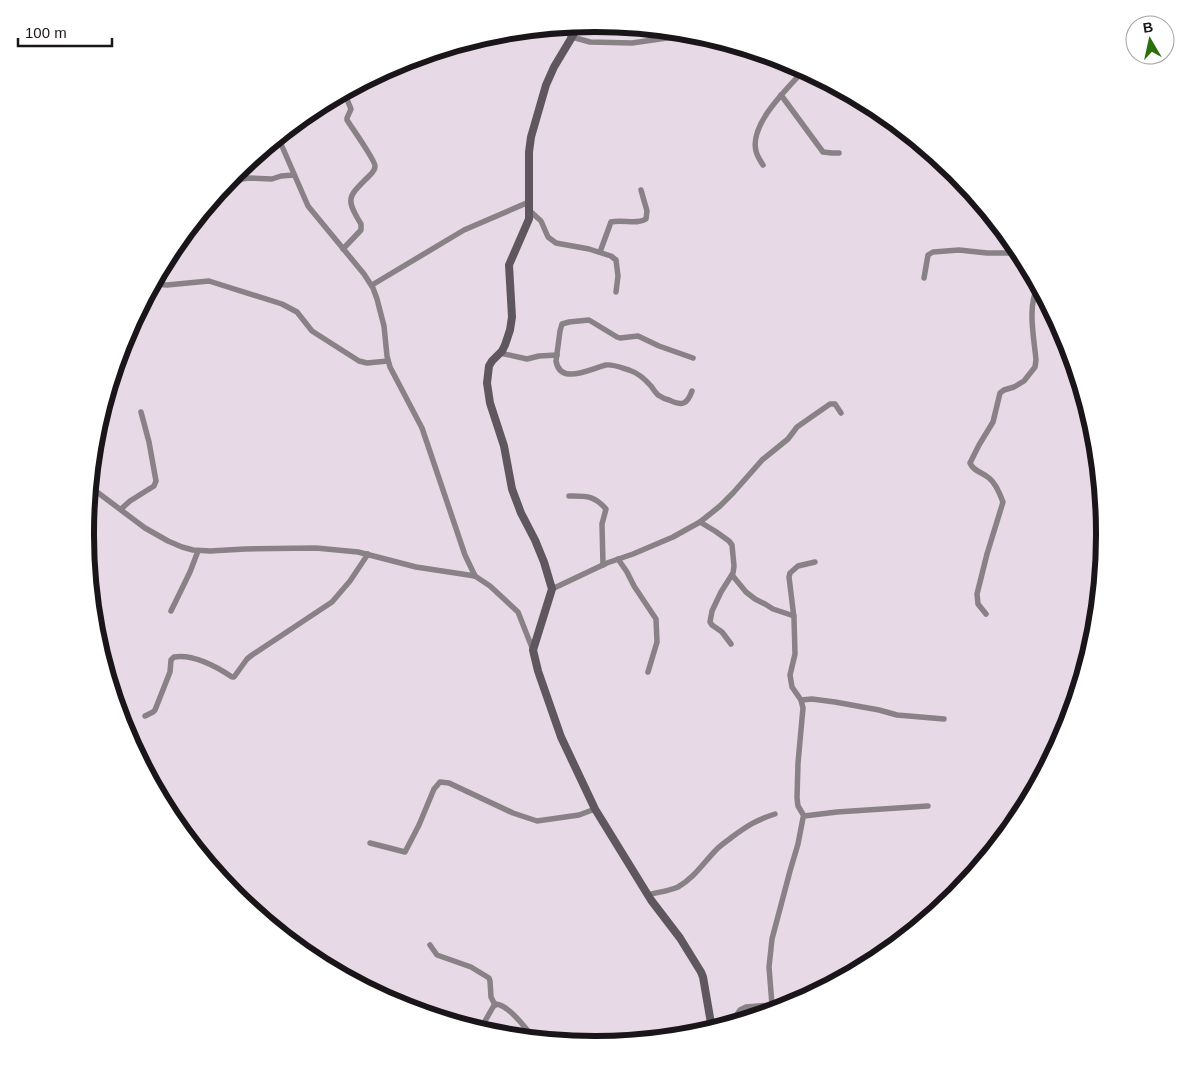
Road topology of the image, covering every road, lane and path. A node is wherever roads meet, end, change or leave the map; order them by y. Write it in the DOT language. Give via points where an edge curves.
graph roads {
  1 [pos="573,33"];
  2 [pos="568,34"];
  3 [pos="572,37"];
  4 [pos="667,38"];
  5 [pos="798,76"];
  6 [pos="781,95"];
  7 [pos="347,99"];
  8 [pos="281,143"];
  9 [pos="839,152"];
  10 [pos="763,165"];
  11 [pos="294,175"];
  12 [pos="238,181"];
  13 [pos="641,190"];
  14 [pos="529,206"];
  15 [pos="343,249"];
  16 [pos="600,252"];
  17 [pos="1011,253"];
  18 [pos="924,278"];
  19 [pos="160,285"];
  20 [pos="372,285"];
  21 [pos="616,292"];
  22 [pos="1035,293"];
  23 [pos="500,353"];
  24 [pos="557,355"];
  25 [pos="693,358"];
  26 [pos="388,362"];
  27 [pos="692,391"];
  28 [pos="141,412"];
  29 [pos="841,414"];
  30 [pos="96,490"];
  31 [pos="568,496"];
  32 [pos="121,509"];
  33 [pos="700,522"];
  34 [pos="198,551"];
  35 [pos="368,554"];
  36 [pos="618,559"];
  37 [pos="815,562"];
  38 [pos="603,565"];
  39 [pos="732,575"];
  40 [pos="475,576"];
  41 [pos="552,589"];
  42 [pos="172,611"];
  43 [pos="986,614"];
  44 [pos="794,616"];
  45 [pos="731,644"];
  46 [pos="533,650"];
  47 [pos="648,672"];
  48 [pos="801,700"];
  49 [pos="145,716"];
  50 [pos="944,719"];
  51 [pos="928,806"];
  52 [pos="595,810"];
  53 [pos="775,814"];
  54 [pos="804,816"];
  55 [pos="370,843"];
  56 [pos="648,895"];
  57 [pos="430,945"];
  58 [pos="772,1003"];
  59 [pos="495,1005"];
  60 [pos="763,1006"];
  61 [pos="737,1015"];
  62 [pos="711,1022"];
  63 [pos="484,1023"];
  64 [pos="527,1031"];
  1 -- 3 [label="street"];
  2 -- 3 [label="street"];
  3 -- 4 [label="street" via="590,42 632,43"];
  3 -- 14 [label="street" via="546,85 530,141"];
  5 -- 6 [label="street"];
  6 -- 9 [label="street" via="823,152"];
  6 -- 10 [label="street" via="763,119 755,140"];
  7 -- 15 [label="street" via="351,109 347,120 372,157 375,167 352,194 352,209 362,227"];
  8 -- 11 [label="street"];
  11 -- 12 [label="street"];
  11 -- 15 [label="street" via="308,206"];
  13 -- 16 [label="street" via="646,219 611,222"];
  14 -- 16 [label="street" via="552,241"];
  14 -- 20 [label="street" via="464,230"];
  14 -- 23 [label="street" via="529,219 509,265 512,317"];
  15 -- 20 [label="street"];
  16 -- 21 [label="street" via="616,260"];
  17 -- 18 [label="street" via="934,252 928,255"];
  19 -- 26 [label="street" via="209,281 271,300 290,307 312,331 359,361 368,364"];
  20 -- 26 [label="street" via="384,326"];
  22 -- 43 [label="street" via="1032,305 1035,367 1024,381 1000,393 993,422 970,463 991,479 1003,502 977,594 978,604"];
  23 -- 24 [label="street" via="527,359"];
  23 -- 41 [label="street" via="489,366 487,391 503,440 510,484 544,562"];
  24 -- 25 [label="street" via="562,324 587,320 617,337 638,336"];
  24 -- 27 [label="street" via="556,364 568,374 609,365 631,370 646,380 658,395 676,404 687,402"];
  26 -- 40 [label="street" via="422,428"];
  28 -- 32 [label="street" via="150,442 156,482"];
  29 -- 33 [label="street" via="835,404 830,404 797,427 720,506"];
  30 -- 32 [label="street"];
  31 -- 38 [label="street" via="592,498 606,509 602,524"];
  32 -- 34 [label="street" via="168,541"];
  33 -- 36 [label="street" via="674,537"];
  33 -- 39 [label="street" via="732,544"];
  34 -- 35 [label="street" via="316,548"];
  34 -- 42 [label="street"];
  35 -- 40 [label="street" via="416,567"];
  35 -- 49 [label="street" via="332,602 252,655 234,677 209,663 179,656 172,658 156,710"];
  36 -- 38 [label="street"];
  36 -- 47 [label="street" via="656,619 657,642"];
  37 -- 44 [label="street" via="798,566 790,573"];
  38 -- 41 [label="street"];
  39 -- 44 [label="street" via="755,599"];
  39 -- 45 [label="street" via="712,610 710,622"];
  40 -- 46 [label="street" via="518,612"];
  41 -- 46 [label="street"];
  44 -- 48 [label="street" via="795,658 790,675 794,691"];
  46 -- 52 [label="street" via="561,737"];
  48 -- 50 [label="street"];
  48 -- 54 [label="street" via="796,798"];
  51 -- 54 [label="street"];
  52 -- 55 [label="street" via="537,821 440,782 434,788 405,852"];
  52 -- 56 [label="street"];
  53 -- 56 [label="street" via="748,825 720,846 686,882"];
  54 -- 58 [label="street" via="772,939 768,967"];
  56 -- 62 [label="street" via="701,972"];
  57 -- 59 [label="street" via="437,955 471,967 489,978"];
  59 -- 63 [label="street"];
  59 -- 64 [label="street" via="506,1007"];
  60 -- 61 [label="street" via="743,1009"];
}
